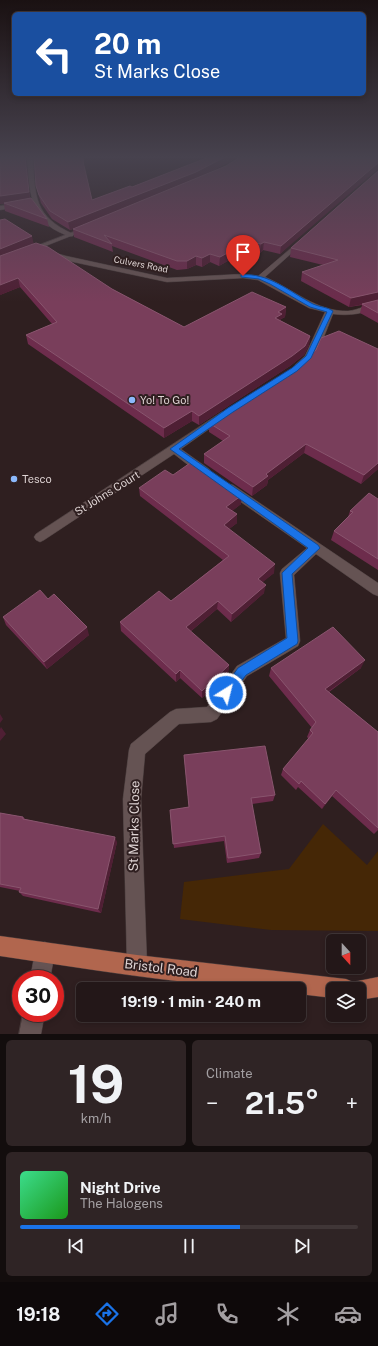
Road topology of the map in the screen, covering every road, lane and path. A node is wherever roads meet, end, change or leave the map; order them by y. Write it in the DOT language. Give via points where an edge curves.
graph roads {
  1 [pos="16,205"];
  2 [pos="36,205"];
  3 [pos="0,208"];
  4 [pos="96,225"];
  5 [pos="71,235"];
  6 [pos="306,238"];
  7 [pos="37,249"];
  8 [pos="0,262"];
  9 [pos="260,278"];
  10 [pos="378,304"];
  11 [pos="330,311"];
  12 [pos="294,369"];
  13 [pos="230,410"];
  14 [pos="174,449"];
  15 [pos="40,537"];
  16 [pos="315,548"];
  17 [pos="378,590"];
  18 [pos="0,946"];
  19 [pos="45,952"];
  20 [pos="137,965"];
  21 [pos="42,970"];
  22 [pos="326,987"];
  23 [pos="378,987"];
  24 [pos="366,989"];
  25 [pos="32,1022"];
  26 [pos="30,1034"];
  1 -- 3 [label="street"];
  2 -- 5 [label="street" via="46,221 55,229"];
  4 -- 5 [label="street"];
  5 -- 7 [label="street"];
  6 -- 9 [label="street"];
  7 -- 8 [label="street"];
  7 -- 9 [label="street, Culvers Road" via="64,258 167,280 243,276"];
  9 -- 11 [label="street, Culvers Road" via="312,306"];
  10 -- 11 [label="street, Culvers Road" via="348,313"];
  11 -- 12 [label="street" via="309,357"];
  13 -- 14 [label="street, St Johns Court"];
  14 -- 15 [label="street, St Johns Court"];
  14 -- 16 [label="street"];
  16 -- 17 [label="street"];
  16 -- 20 [label="street, St Marks Close" via="287,573 293,641 242,672 211,714 176,717 137,750 132,799"];
  18 -- 19 [label="main road, Bristol Road"];
  19 -- 20 [label="main road, Bristol Road"];
  19 -- 21 [label="street"];
  20 -- 22 [label="main road, Bristol Road"];
  23 -- 24 [label="main road"];
  25 -- 26 [label="street"];
}
